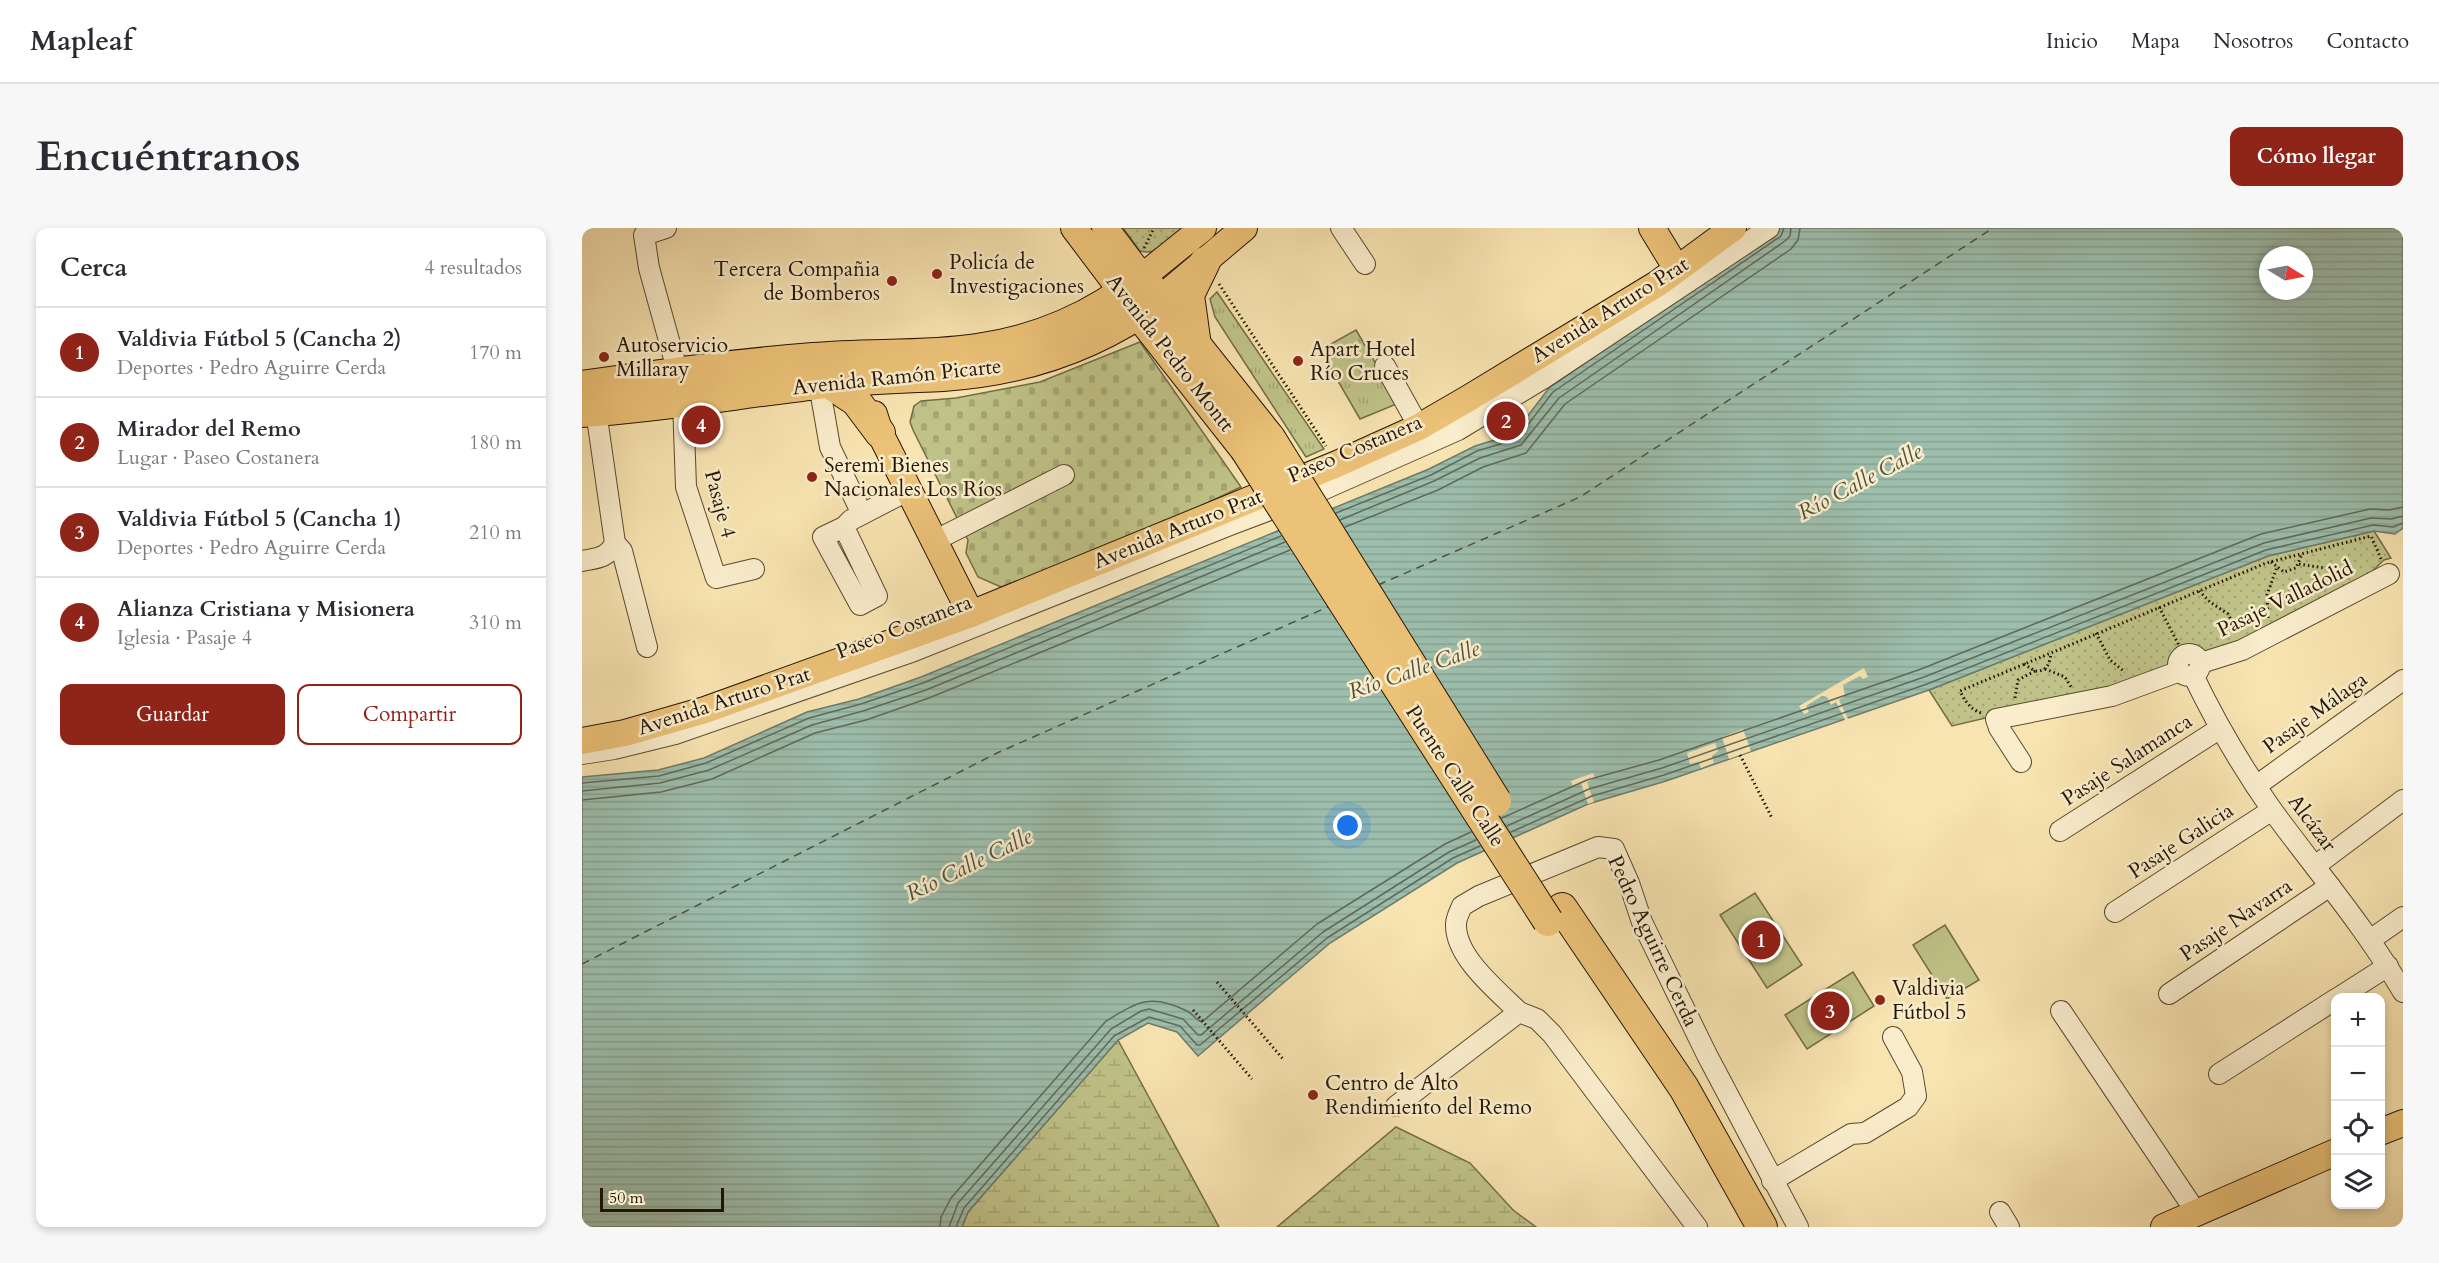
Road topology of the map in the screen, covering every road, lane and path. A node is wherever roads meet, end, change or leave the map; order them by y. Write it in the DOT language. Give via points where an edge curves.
graph roads {
  1 [pos="666,228"];
  2 [pos="1074,228"];
  3 [pos="1106,228"];
  4 [pos="1154,228"];
  5 [pos="1203,228"];
  6 [pos="1244,228"];
  7 [pos="1341,228"];
  8 [pos="1652,228"];
  9 [pos="1733,228"];
  10 [pos="1769,228"];
  11 [pos="1205,262"];
  12 [pos="1365,264"];
  13 [pos="1677,269"];
  14 [pos="1141,289"];
  15 [pos="1196,346"];
  16 [pos="910,365"];
  17 [pos="1385,366"];
  18 [pos="829,376"];
  19 [pos="680,387"];
  20 [pos="587,403"];
  21 [pos="1419,427"];
  22 [pos="880,433"];
  23 [pos="1257,444"];
  24 [pos="1336,464"];
  25 [pos="1064,475"];
  26 [pos="909,490"];
  27 [pos="862,514"];
  28 [pos="844,527"];
  29 [pos="934,541"];
  30 [pos="615,543"];
  31 [pos="2302,554"];
  32 [pos="582,561"];
  33 [pos="2271,562"];
  34 [pos="2299,564"];
  35 [pos="2277,567"];
  36 [pos="754,569"];
  37 [pos="2386,576"];
  38 [pos="2352,579"];
  39 [pos="2199,591"];
  40 [pos="2159,607"];
  41 [pos="971,614"];
  42 [pos="2096,633"];
  43 [pos="2269,637"];
  44 [pos="647,647"];
  45 [pos="2246,648"];
  46 [pos="2050,653"];
  47 [pos="2024,664"];
  48 [pos="2190,666"];
  49 [pos="2045,669"];
  50 [pos="2035,671"];
  51 [pos="2403,680"];
  52 [pos="2143,685"];
  53 [pos="2078,703"];
  54 [pos="1983,714"];
  55 [pos="2020,715"];
  56 [pos="2219,729"];
  57 [pos="582,741"];
  58 [pos="582,754"];
  59 [pos="1740,755"];
  60 [pos="2021,762"];
  61 [pos="2256,786"];
  62 [pos="2403,800"];
  63 [pos="2272,810"];
  64 [pos="1772,818"];
  65 [pos="2060,831"];
  66 [pos="2315,866"];
  67 [pos="2330,886"];
  68 [pos="2115,912"];
  69 [pos="1555,915"];
  70 [pos="2403,917"];
  71 [pos="2370,940"];
  72 [pos="2388,966"];
  73 [pos="1216,982"];
  74 [pos="2403,992"];
  75 [pos="2345,993"];
  76 [pos="2169,994"];
  77 [pos="2331,1002"];
  78 [pos="1193,1010"];
  79 [pos="2061,1011"];
  80 [pos="1519,1012"];
  81 [pos="1893,1037"];
  82 [pos="1283,1059"];
  83 [pos="2219,1074"];
  84 [pos="1252,1079"];
  85 [pos="1396,1106"];
  86 [pos="2403,1123"];
  87 [pos="2385,1130"];
  88 [pos="2331,1154"];
  89 [pos="1772,1181"];
  90 [pos="2196,1212"];
  91 [pos="2170,1226"];
  92 [pos="1697,1227"];
  93 [pos="1742,1227"];
  94 [pos="1762,1227"];
  95 [pos="1798,1227"];
  1 -- 19 [label="street" via="644,235"];
  2 -- 14 [label="main road, Avenida Pedro Montt"];
  3 -- 14 [label="main road, Avenida Pedro Montt"];
  4 -- 14 [label="path" via="1144,248"];
  5 -- 14 [label="main road, Avenida Ramón Picarte"];
  6 -- 11 [label="main road, Avenida Ramón Picarte"];
  7 -- 12 [label="street"];
  8 -- 13 [label="main road"];
  9 -- 13 [label="main road, Avenida Arturo Prat"];
  10 -- 58 [label="street, Paseo Costanera" via="1544,378 1458,430 1363,473 914,651 675,734"];
  11 -- 14 [label="main road, Avenida Ramón Picarte"];
  11 -- 15 [label="highway" via="1189,295"];
  11 -- 24 [label="path"];
  13 -- 21 [label="main road, Avenida Arturo Prat"];
  14 -- 15 [label="highway, Avenida Pedro Montt"];
  14 -- 16 [label="highway, Avenida Ramón Picarte" via="1025,339"];
  14 -- 23 [label="highway, Avenida Pedro Montt"];
  15 -- 23 [label="highway, Avenida Pedro Montt"];
  16 -- 18 [label="highway, Avenida Ramón Picarte"];
  16 -- 18 [label="highway, Avenida Ramón Picarte"];
  16 -- 22 [label="highway" via="903,383 889,400"];
  17 -- 21 [label="street"];
  18 -- 19 [label="highway, Avenida Ramón Picarte"];
  18 -- 22 [label="highway" via="856,400"];
  18 -- 27 [label="street" via="830,447"];
  19 -- 20 [label="highway, Avenida Ramón Picarte"];
  19 -- 36 [label="street, Pasaje 4" via="686,487 716,578"];
  20 -- 30 [label="street"];
  21 -- 24 [label="main road, Avenida Arturo Prat"];
  22 -- 26 [label="main road"];
  23 -- 69 [label="highway, Puente Calle Calle, bridge"];
  24 -- 41 [label="main road, Avenida Arturo Prat"];
  25 -- 29 [label="street"];
  26 -- 27 [label="street"];
  26 -- 29 [label="main road"];
  27 -- 28 [label="street"];
  29 -- 41 [label="main road"];
  30 -- 32 [label="street" via="604,557"];
  30 -- 44 [label="street" via="622,551"];
  31 -- 33 [label="path"];
  31 -- 34 [label="path"];
  31 -- 37 [label="path" via="2372,536"];
  33 -- 35 [label="path"];
  33 -- 39 [label="path"];
  34 -- 35 [label="path" via="2284,572"];
  34 -- 38 [label="path"];
  35 -- 43 [label="path" via="2267,595"];
  37 -- 43 [label="street, Pasaje Valladolid"];
  39 -- 40 [label="path"];
  39 -- 45 [label="path" via="2228,614"];
  40 -- 42 [label="path"];
  40 -- 48 [label="path"];
  41 -- 57 [label="main road, Avenida Arturo Prat" via="705,710 625,734"];
  42 -- 46 [label="path"];
  42 -- 52 [label="path" via="2113,664"];
  43 -- 45 [label="street, Pasaje Valladolid"];
  45 -- 48 [label="street, Pasaje Valladolid"];
  46 -- 47 [label="path"];
  46 -- 49 [label="path" via="2050,664"];
  47 -- 50 [label="path"];
  47 -- 54 [label="path" via="1960,691 1965,702"];
  48 -- 52 [label="street, Pasaje Valladolid"];
  48 -- 56 [label="street, Alcázar"];
  49 -- 50 [label="path"];
  49 -- 53 [label="path" via="2065,677"];
  50 -- 55 [label="path" via="2018,680 2015,698"];
  51 -- 61 [label="street, Pasaje Málaga"];
  52 -- 53 [label="street, Pasaje Valladolid"];
  53 -- 55 [label="street, Pasaje Valladolid"];
  55 -- 60 [label="street, Pasaje Valladolid" via="1996,719"];
  56 -- 61 [label="street, Alcázar"];
  56 -- 65 [label="street, Pasaje Salamanca"];
  59 -- 64 [label="path"];
  61 -- 63 [label="street, Alcázar"];
  62 -- 66 [label="street"];
  63 -- 66 [label="street, Alcázar"];
  63 -- 68 [label="street, Pasaje Galicia"];
  66 -- 67 [label="street, Alcázar"];
  67 -- 71 [label="street, Alcázar"];
  67 -- 76 [label="street, Pasaje Navarra"];
  69 -- 93 [label="highway"];
  69 -- 94 [label="highway, Pedro Aguirre Cerda" via="1684,1088"];
  70 -- 71 [label="street"];
  71 -- 72 [label="street, Alcázar"];
  72 -- 74 [label="street, Alcázar"];
  72 -- 75 [label="street"];
  73 -- 82 [label="path"];
  77 -- 83 [label="street"];
  78 -- 84 [label="path"];
  79 -- 90 [label="street"];
  80 -- 85 [label="street"];
  80 -- 89 [label="street, Pedro Aguirre Cerda" via="1461,949 1456,923 1462,906 1598,847 1614,849 1642,922"];
  80 -- 92 [label="street, Pedro Aguirre Cerda" via="1537,1019 1552,1034"];
  81 -- 89 [label="street" via="1912,1072 1917,1091 1911,1104 1865,1133 1851,1134"];
  86 -- 87 [label="main road"];
  88 -- 90 [label="main road"];
  89 -- 95 [label="street, Pedro Aguirre Cerda"];
  90 -- 91 [label="main road"];
}
